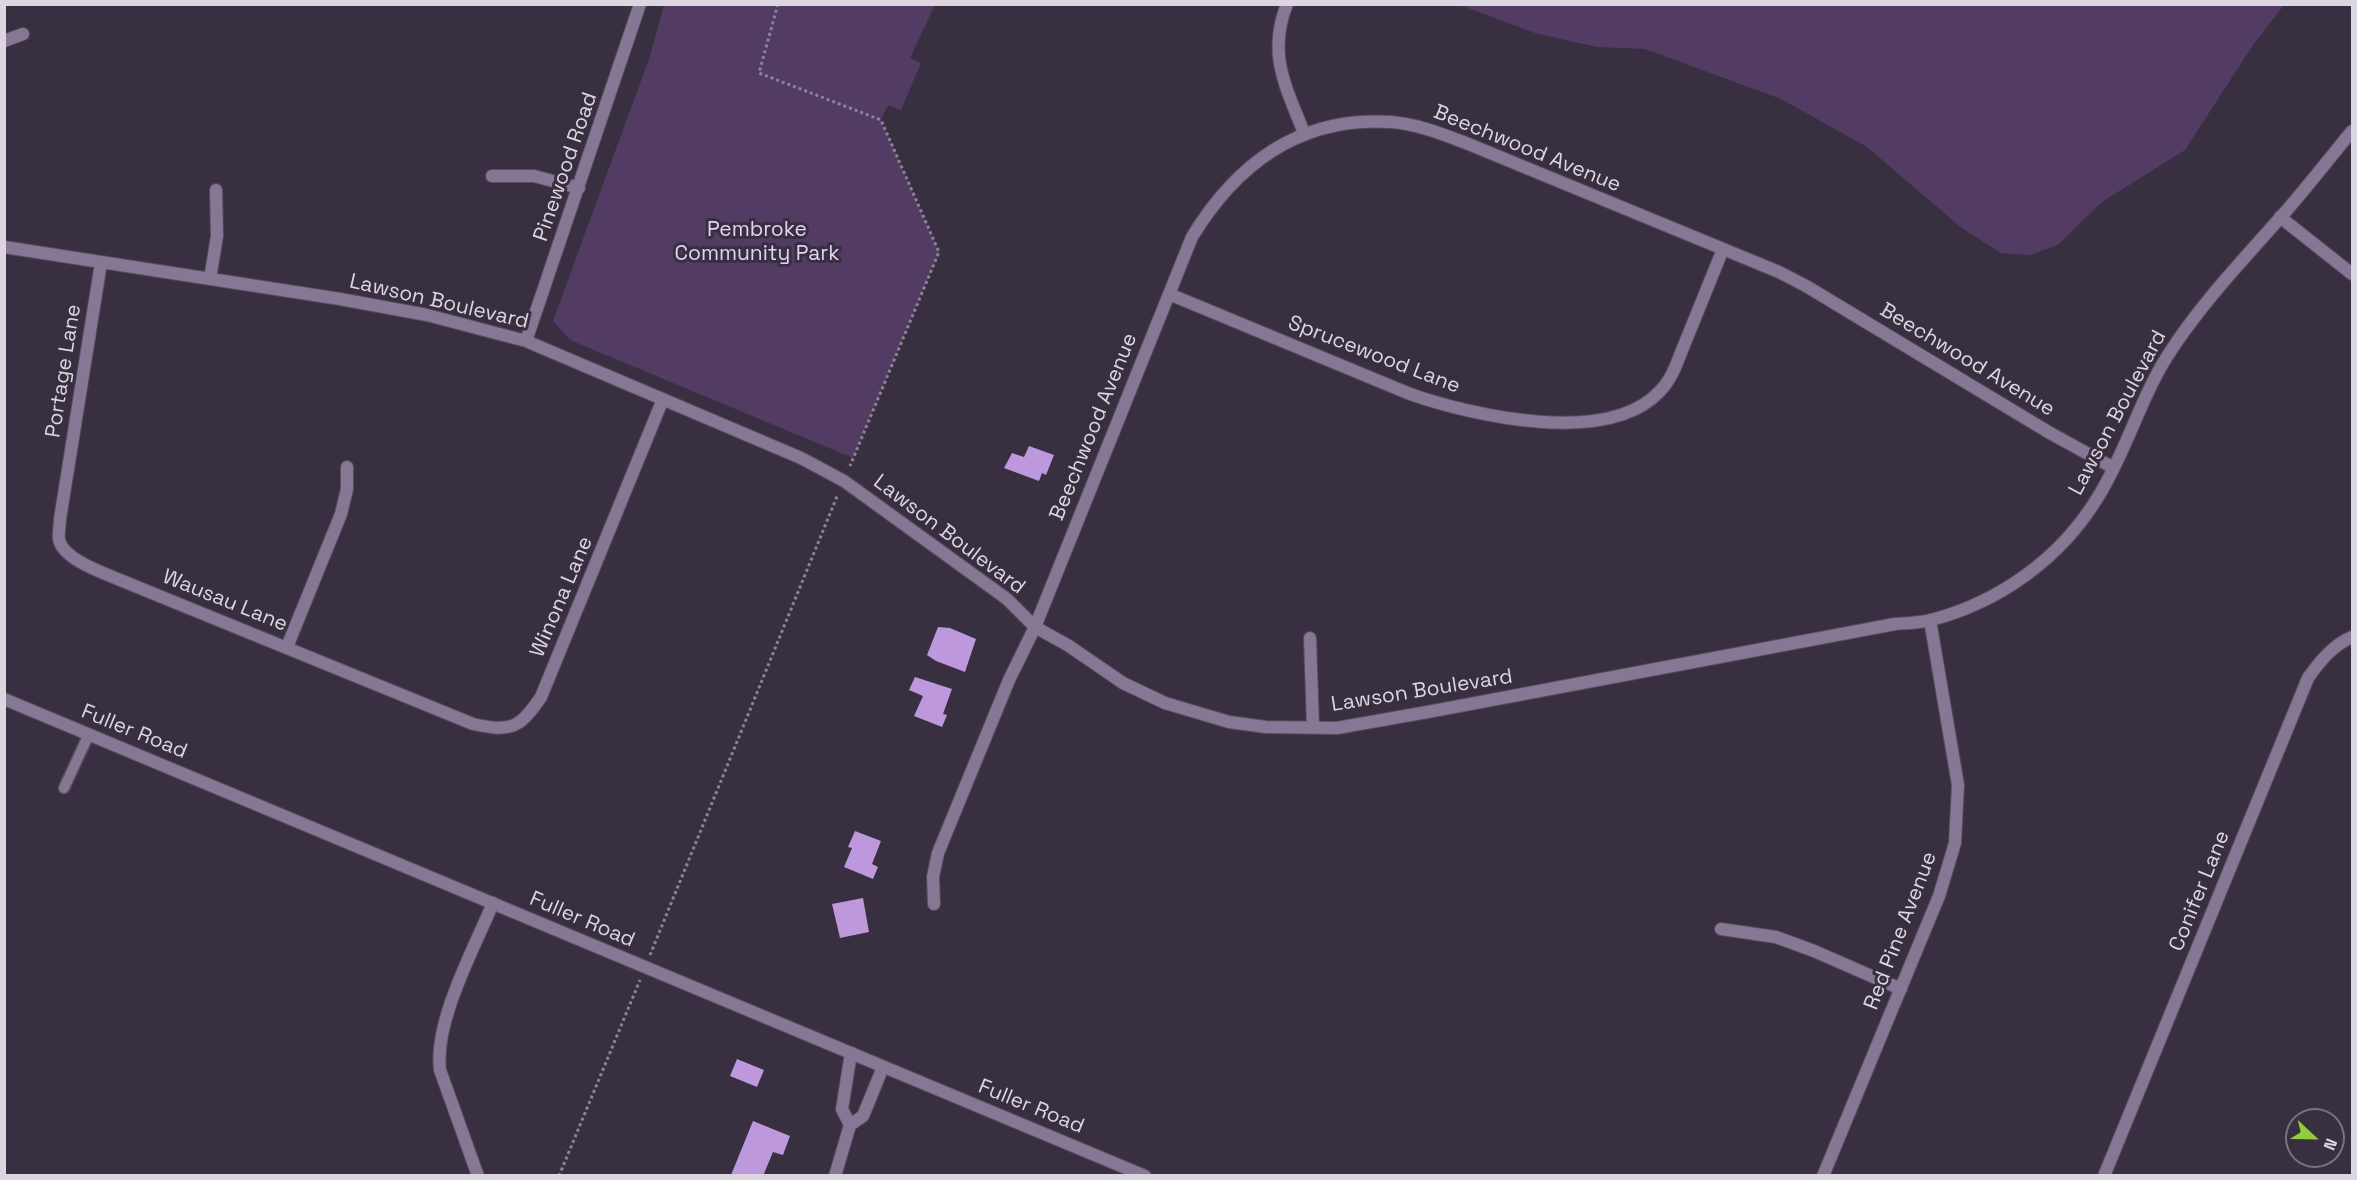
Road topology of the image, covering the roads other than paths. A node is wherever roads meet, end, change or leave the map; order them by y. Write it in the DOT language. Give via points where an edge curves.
graph roads {
  1 [pos="640,4"];
  2 [pos="1287,4"];
  3 [pos="23,34"];
  4 [pos="4,41"];
  5 [pos="2352,131"];
  6 [pos="1304,134"];
  7 [pos="492,176"];
  8 [pos="579,188"];
  9 [pos="216,190"];
  10 [pos="2280,217"];
  11 [pos="4,247"];
  12 [pos="1723,249"];
  13 [pos="101,263"];
  14 [pos="2352,274"];
  15 [pos="210,279"];
  16 [pos="1169,294"];
  17 [pos="526,341"];
  18 [pos="663,399"];
  19 [pos="347,467"];
  20 [pos="2112,467"];
  21 [pos="66,484"];
  22 [pos="1930,620"];
  23 [pos="1035,627"];
  24 [pos="1310,638"];
  25 [pos="2352,638"];
  26 [pos="287,647"];
  27 [pos="4,699"];
  28 [pos="436,710"];
  29 [pos="1313,727"];
  30 [pos="89,734"];
  31 [pos="64,788"];
  32 [pos="493,903"];
  33 [pos="934,904"];
  34 [pos="1721,929"];
  35 [pos="1900,989"];
  36 [pos="851,1053"];
  37 [pos="883,1067"];
  38 [pos="850,1125"];
  39 [pos="478,1176"];
  40 [pos="835,1176"];
  41 [pos="1145,1176"];
  42 [pos="1823,1176"];
  43 [pos="2104,1176"];
  1 -- 8 [label="street, Pinewood Road"];
  2 -- 6 [label="street" via="1277,36 1280,74"];
  3 -- 4 [label="street"];
  5 -- 10 [label="street, Lawson Boulevard"];
  6 -- 12 [label="street, Beechwood Avenue" via="1344,124 1379,122 1428,129"];
  6 -- 16 [label="street, Beechwood Avenue" via="1274,149 1237,177 1192,237"];
  7 -- 8 [label="street" via="534,176"];
  8 -- 17 [label="street, Pinewood Road"];
  9 -- 15 [label="street" via="217,236"];
  10 -- 14 [label="street"];
  10 -- 20 [label="street, Lawson Boulevard" via="2201,309 2167,356"];
  11 -- 13 [label="street, Lawson Boulevard"];
  12 -- 16 [label="street, Sprucewood Lane" via="1665,385 1631,412 1591,420 1500,418 1442,405"];
  12 -- 20 [label="street, Beechwood Avenue" via="1806,286"];
  13 -- 15 [label="street, Lawson Boulevard"];
  13 -- 21 [label="street, Portage Lane"];
  15 -- 17 [label="street, Lawson Boulevard" via="427,315"];
  16 -- 23 [label="street, Beechwood Avenue"];
  17 -- 18 [label="street, Lawson Boulevard"];
  18 -- 23 [label="street, Lawson Boulevard" via="776,445 844,481 1007,599"];
  18 -- 28 [label="street, Winona Lane" via="541,697 529,714 519,723 500,729"];
  19 -- 26 [label="street" via="341,514"];
  20 -- 22 [label="street, Lawson Boulevard" via="2099,496 2073,533 2034,570 1983,601"];
  21 -- 26 [label="street, Wausau Lane" via="59,540 65,552 125,582"];
  22 -- 29 [label="street, Lawson Boulevard" via="1337,728"];
  22 -- 35 [label="street, Red Pine Avenue" via="1958,784 1955,843 1939,896"];
  23 -- 29 [label="street, Lawson Boulevard" via="1122,682 1165,703 1229,722"];
  23 -- 33 [label="street, Beechwood Avenue" via="938,853 933,877"];
  24 -- 29 [label="street"];
  25 -- 43 [label="street, Conifer Lane" via="2327,654 2308,678"];
  26 -- 28 [label="street, Wausau Lane"];
  27 -- 30 [label="street, Fuller Road"];
  30 -- 31 [label="lane"];
  30 -- 32 [label="street, Fuller Road"];
  32 -- 36 [label="street, Fuller Road"];
  32 -- 39 [label="street" via="447,1012 438,1055"];
  34 -- 35 [label="street" via="1776,937"];
  35 -- 42 [label="street, Red Pine Avenue"];
  36 -- 37 [label="street, Fuller Road"];
  36 -- 38 [label="street" via="842,1110"];
  37 -- 38 [label="street" via="863,1116"];
  37 -- 41 [label="street, Fuller Road"];
  38 -- 40 [label="street"];
}
